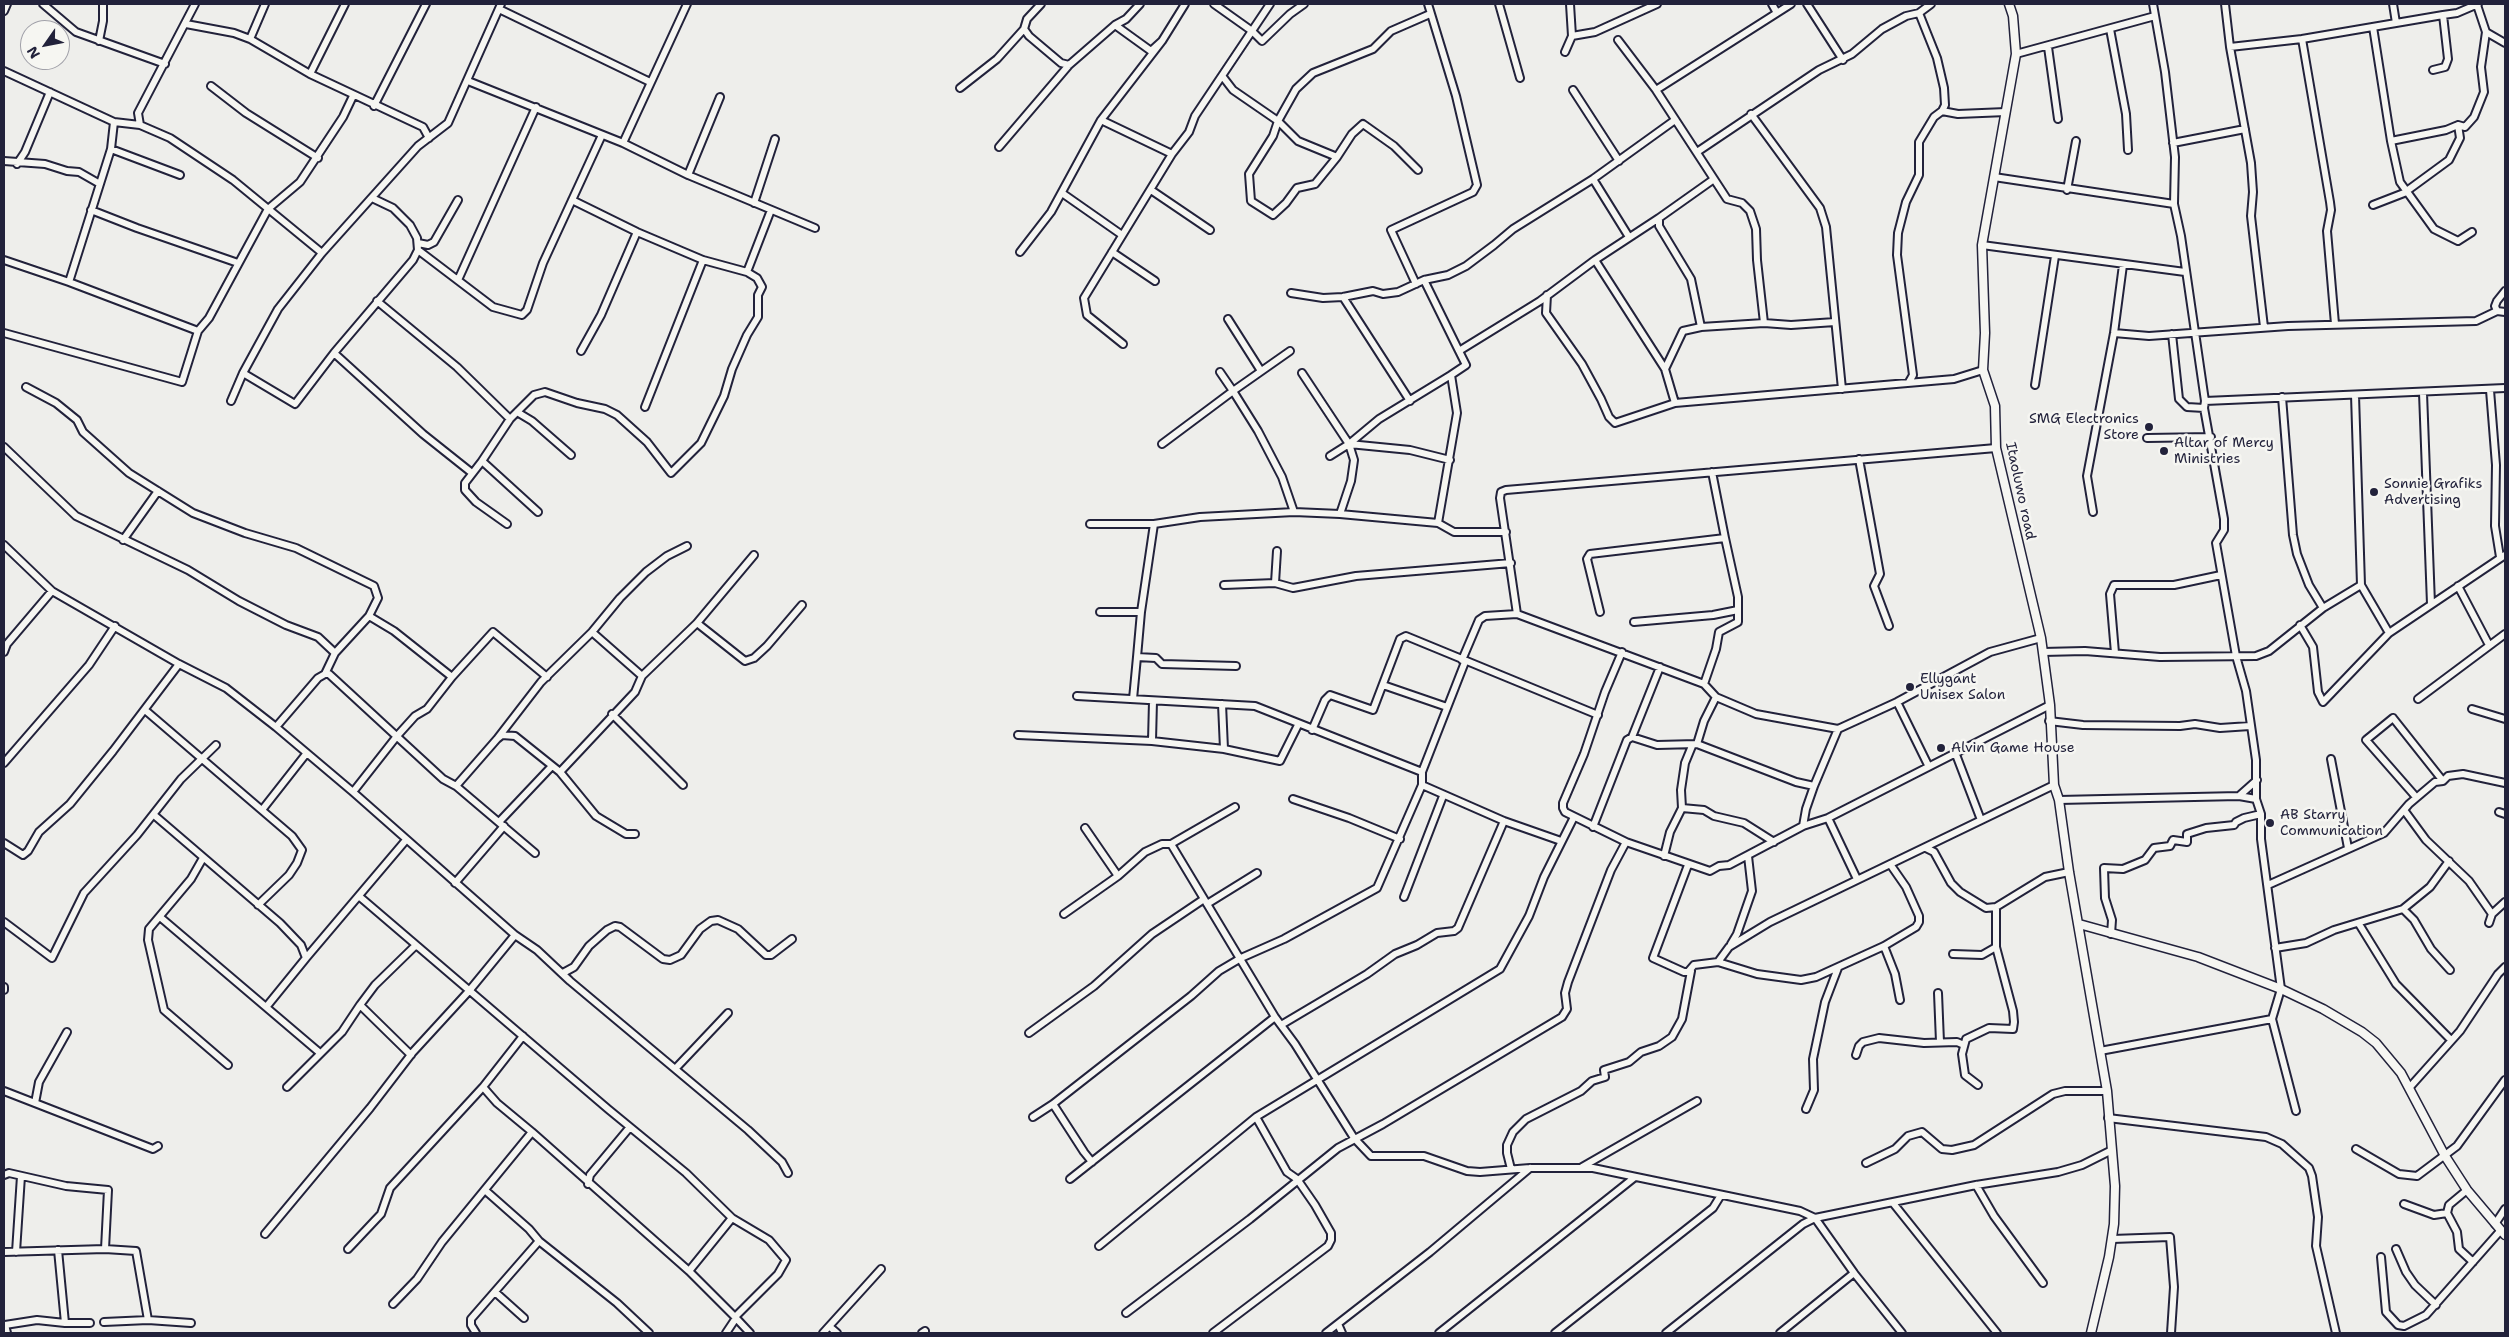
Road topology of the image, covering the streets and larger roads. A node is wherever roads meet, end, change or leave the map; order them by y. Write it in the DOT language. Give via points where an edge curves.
graph roads {
  1 [pos="7,4"];
  2 [pos="43,4"];
  3 [pos="103,4"];
  4 [pos="195,4"];
  5 [pos="265,4"];
  6 [pos="345,4"];
  7 [pos="426,4"];
  8 [pos="687,4"];
  9 [pos="1041,4"];
  10 [pos="1140,4"];
  11 [pos="1185,4"];
  12 [pos="1214,4"];
  13 [pos="1270,4"];
  14 [pos="1304,4"];
  15 [pos="1428,4"];
  16 [pos="1499,4"];
  17 [pos="1570,4"];
  18 [pos="1657,4"];
  19 [pos="1772,4"];
  20 [pos="1791,4"];
  21 [pos="1807,4"];
  22 [pos="1931,4"];
  23 [pos="2010,4"];
  24 [pos="2153,4"];
  25 [pos="2225,4"];
  26 [pos="2393,4"];
  27 [pos="2477,4"];
  28 [pos="2466,6"];
  29 [pos="500,7"];
  30 [pos="4,11"];
  31 [pos="1777,13"];
  32 [pos="1919,13"];
  33 [pos="1430,14"];
  34 [pos="2443,15"];
  35 [pos="2155,16"];
  36 [pos="2396,22"];
  37 [pos="186,24"];
  38 [pos="1115,24"];
  39 [pos="2372,27"];
  40 [pos="1024,28"];
  41 [pos="2110,29"];
  42 [pos="1252,31"];
  43 [pos="2486,32"];
  44 [pos="1572,36"];
  45 [pos="250,39"];
  46 [pos="2302,39"];
  47 [pos="1618,40"];
  48 [pos="98,41"];
  49 [pos="1162,41"];
  50 [pos="2505,43"];
  51 [pos="2048,47"];
  52 [pos="2230,47"];
  53 [pos="1565,52"];
  54 [pos="2016,54"];
  55 [pos="1843,60"];
  56 [pos="165,64"];
  57 [pos="1069,65"];
  58 [pos="2434,70"];
  59 [pos="4,71"];
  60 [pos="310,74"];
  61 [pos="1223,77"];
  62 [pos="1520,78"];
  63 [pos="468,81"];
  64 [pos="650,82"];
  65 [pos="211,86"];
  66 [pos="960,88"];
  67 [pos="1573,90"];
  68 [pos="1656,90"];
  69 [pos="50,92"];
  70 [pos="353,96"];
  71 [pos="720,97"];
  72 [pos="374,106"];
  73 [pos="536,107"];
  74 [pos="1942,111"];
  75 [pos="2006,112"];
  76 [pos="1751,114"];
  77 [pos="2058,119"];
  78 [pos="1101,120"];
  79 [pos="1675,120"];
  80 [pos="1278,121"];
  81 [pos="114,122"];
  82 [pos="138,122"];
  83 [pos="2458,125"];
  84 [pos="2245,129"];
  85 [pos="602,135"];
  86 [pos="430,138"];
  87 [pos="775,139"];
  88 [pos="2076,140"];
  89 [pos="2391,142"];
  90 [pos="623,143"];
  91 [pos="2173,143"];
  92 [pos="999,147"];
  93 [pos="111,149"];
  94 [pos="2128,150"];
  95 [pos="1697,152"];
  96 [pos="1172,154"];
  97 [pos="1337,157"];
  98 [pos="318,158"];
  99 [pos="4,161"];
  100 [pos="1619,161"];
  101 [pos="17,164"];
  102 [pos="1418,170"];
  103 [pos="180,175"];
  104 [pos="688,175"];
  105 [pos="1994,178"];
  106 [pos="1593,179"];
  107 [pos="1714,179"];
  108 [pos="100,184"];
  109 [pos="1151,190"];
  110 [pos="2067,190"];
  111 [pos="2406,191"];
  112 [pos="1062,193"];
  113 [pos="372,198"];
  114 [pos="458,200"];
  115 [pos="572,200"];
  116 [pos="754,202"];
  117 [pos="2174,204"];
  118 [pos="2373,205"];
  119 [pos="268,209"];
  120 [pos="91,210"];
  121 [pos="771,210"];
  122 [pos="1659,218"];
  123 [pos="815,228"];
  124 [pos="1210,230"];
  125 [pos="637,232"];
  126 [pos="2472,232"];
  127 [pos="1122,235"];
  128 [pos="1628,237"];
  129 [pos="1982,245"];
  130 [pos="418,246"];
  131 [pos="1020,252"];
  132 [pos="1112,252"];
  133 [pos="322,253"];
  134 [pos="2055,256"];
  135 [pos="4,260"];
  136 [pos="703,260"];
  137 [pos="1595,260"];
  138 [pos="238,263"];
  139 [pos="2123,265"];
  140 [pos="747,272"];
  141 [pos="2185,272"];
  142 [pos="458,280"];
  143 [pos="1424,280"];
  144 [pos="1155,281"];
  145 [pos="69,282"];
  146 [pos="1416,284"];
  147 [pos="2505,291"];
  148 [pos="1292,293"];
  149 [pos="1547,296"];
  150 [pos="1342,297"];
  151 [pos="377,302"];
  152 [pos="2497,311"];
  153 [pos="2505,312"];
  154 [pos="1228,319"];
  155 [pos="1835,322"];
  156 [pos="1764,323"];
  157 [pos="2335,324"];
  158 [pos="1701,327"];
  159 [pos="2264,328"];
  160 [pos="198,331"];
  161 [pos="2194,332"];
  162 [pos="4,333"];
  163 [pos="2114,333"];
  164 [pos="2172,334"];
  165 [pos="1123,344"];
  166 [pos="1290,350"];
  167 [pos="581,351"];
  168 [pos="1459,351"];
  169 [pos="334,353"];
  170 [pos="1665,369"];
  171 [pos="1983,370"];
  172 [pos="1262,371"];
  173 [pos="1220,372"];
  174 [pos="243,373"];
  175 [pos="1302,373"];
  176 [pos="1452,375"];
  177 [pos="1909,382"];
  178 [pos="2035,385"];
  179 [pos="26,387"];
  180 [pos="2505,388"];
  181 [pos="1842,389"];
  182 [pos="2490,390"];
  183 [pos="1233,391"];
  184 [pos="2422,393"];
  185 [pos="2355,395"];
  186 [pos="2282,397"];
  187 [pos="1410,401"];
  188 [pos="231,402"];
  189 [pos="1675,402"];
  190 [pos="2205,404"];
  191 [pos="645,407"];
  192 [pos="517,412"];
  193 [pos="510,419"];
  194 [pos="2211,437"];
  195 [pos="2147,438"];
  196 [pos="1162,444"];
  197 [pos="1349,444"];
  198 [pos="4,447"];
  199 [pos="1996,448"];
  200 [pos="571,455"];
  201 [pos="1330,456"];
  202 [pos="1859,459"];
  203 [pos="1450,460"];
  204 [pos="482,461"];
  205 [pos="1712,472"];
  206 [pos="472,473"];
  207 [pos="158,491"];
  208 [pos="538,512"];
  209 [pos="1294,512"];
  210 [pos="2093,512"];
  211 [pos="1340,514"];
  212 [pos="507,524"];
  213 [pos="1090,524"];
  214 [pos="1154,524"];
  215 [pos="1438,524"];
  216 [pos="1506,532"];
  217 [pos="1725,538"];
  218 [pos="123,540"];
  219 [pos="4,545"];
  220 [pos="687,546"];
  221 [pos="1277,551"];
  222 [pos="754,555"];
  223 [pos="2503,556"];
  224 [pos="1511,563"];
  225 [pos="2221,575"];
  226 [pos="1275,583"];
  227 [pos="1224,585"];
  228 [pos="2361,585"];
  229 [pos="2458,586"];
  230 [pos="52,591"];
  231 [pos="2431,604"];
  232 [pos="802,605"];
  233 [pos="2323,608"];
  234 [pos="1738,610"];
  235 [pos="1100,612"];
  236 [pos="1140,612"];
  237 [pos="1600,612"];
  238 [pos="1516,614"];
  239 [pos="369,616"];
  240 [pos="1634,622"];
  241 [pos="697,623"];
  242 [pos="115,626"];
  243 [pos="1889,626"];
  244 [pos="2300,626"];
  245 [pos="592,632"];
  246 [pos="2389,633"];
  247 [pos="2505,634"];
  248 [pos="2040,638"];
  249 [pos="6,642"];
  250 [pos="2489,645"];
  251 [pos="4,652"];
  252 [pos="1622,652"];
  253 [pos="2043,652"];
  254 [pos="336,653"];
  255 [pos="2115,653"];
  256 [pos="2236,656"];
  257 [pos="1138,657"];
  258 [pos="1464,661"];
  259 [pos="179,664"];
  260 [pos="1236,666"];
  261 [pos="1660,667"];
  262 [pos="325,674"];
  263 [pos="546,676"];
  264 [pos="642,676"];
  265 [pos="452,677"];
  266 [pos="1704,684"];
  267 [pos="1383,685"];
  268 [pos="1078,696"];
  269 [pos="1716,697"];
  270 [pos="1133,699"];
  271 [pos="2418,699"];
  272 [pos="1153,700"];
  273 [pos="1897,702"];
  274 [pos="1222,704"];
  275 [pos="2050,705"];
  276 [pos="1446,706"];
  277 [pos="2472,709"];
  278 [pos="145,710"];
  279 [pos="612,714"];
  280 [pos="1598,715"];
  281 [pos="2505,719"];
  282 [pos="2049,721"];
  283 [pos="1298,725"];
  284 [pos="276,726"];
  285 [pos="2250,726"];
  286 [pos="1838,729"];
  287 [pos="1312,730"];
  288 [pos="1018,735"];
  289 [pos="397,736"];
  290 [pos="1632,737"];
  291 [pos="497,739"];
  292 [pos="1152,741"];
  293 [pos="216,745"];
  294 [pos="1694,745"];
  295 [pos="1224,749"];
  296 [pos="1955,752"];
  297 [pos="306,754"];
  298 [pos="2330,759"];
  299 [pos="202,760"];
  300 [pos="4,763"];
  301 [pos="1928,765"];
  302 [pos="552,766"];
  303 [pos="560,772"];
  304 [pos="1422,772"];
  305 [pos="2257,780"];
  306 [pos="2443,781"];
  307 [pos="2505,783"];
  308 [pos="683,785"];
  309 [pos="1422,785"];
  310 [pos="2054,785"];
  311 [pos="456,786"];
  312 [pos="1814,786"];
  313 [pos="353,792"];
  314 [pos="1443,796"];
  315 [pos="2238,796"];
  316 [pos="2416,797"];
  317 [pos="1293,799"];
  318 [pos="2059,800"];
  319 [pos="2256,800"];
  320 [pos="1235,807"];
  321 [pos="1682,808"];
  322 [pos="262,810"];
  323 [pos="2404,810"];
  324 [pos="2261,814"];
  325 [pos="154,815"];
  326 [pos="1574,817"];
  327 [pos="1828,818"];
  328 [pos="1981,820"];
  329 [pos="1504,822"];
  330 [pos="502,824"];
  331 [pos="1803,826"];
  332 [pos="1593,827"];
  333 [pos="1085,828"];
  334 [pos="635,834"];
  335 [pos="1400,839"];
  336 [pos="406,840"];
  337 [pos="1561,841"];
  338 [pos="1626,842"];
  339 [pos="1774,842"];
  340 [pos="4,843"];
  341 [pos="1171,844"];
  342 [pos="1926,848"];
  343 [pos="2348,848"];
  344 [pos="535,853"];
  345 [pos="1664,856"];
  346 [pos="1748,856"];
  347 [pos="203,858"];
  348 [pos="2449,861"];
  349 [pos="1890,864"];
  350 [pos="1688,865"];
  351 [pos="2069,872"];
  352 [pos="1257,873"];
  353 [pos="1118,876"];
  354 [pos="1857,879"];
  355 [pos="455,883"];
  356 [pos="2268,885"];
  357 [pos="360,897"];
  358 [pos="1404,897"];
  359 [pos="1206,902"];
  360 [pos="2505,902"];
  361 [pos="258,905"];
  362 [pos="1996,907"];
  363 [pos="2403,908"];
  364 [pos="1064,914"];
  365 [pos="2492,914"];
  366 [pos="160,917"];
  367 [pos="4,922"];
  368 [pos="2489,923"];
  369 [pos="2079,924"];
  370 [pos="2359,924"];
  371 [pos="2111,934"];
  372 [pos="515,935"];
  373 [pos="792,939"];
  374 [pos="415,946"];
  375 [pos="1884,946"];
  376 [pos="1729,947"];
  377 [pos="1996,947"];
  378 [pos="2275,948"];
  379 [pos="1953,954"];
  380 [pos="306,958"];
  381 [pos="1241,958"];
  382 [pos="1718,962"];
  383 [pos="2505,967"];
  384 [pos="1838,968"];
  385 [pos="2450,970"];
  386 [pos="1688,972"];
  387 [pos="563,973"];
  388 [pos="2281,989"];
  389 [pos="469,991"];
  390 [pos="1938,992"];
  391 [pos="1900,1000"];
  392 [pos="267,1006"];
  393 [pos="360,1006"];
  394 [pos="728,1014"];
  395 [pos="1275,1017"];
  396 [pos="2272,1019"];
  397 [pos="1281,1025"];
  398 [pos="67,1032"];
  399 [pos="1029,1033"];
  400 [pos="523,1036"];
  401 [pos="2451,1040"];
  402 [pos="1940,1042"];
  403 [pos="1964,1045"];
  404 [pos="2100,1051"];
  405 [pos="320,1053"];
  406 [pos="411,1055"];
  407 [pos="1856,1055"];
  408 [pos="228,1064"];
  409 [pos="676,1068"];
  410 [pos="1316,1080"];
  411 [pos="2505,1080"];
  412 [pos="1978,1084"];
  413 [pos="288,1086"];
  414 [pos="483,1087"];
  415 [pos="2410,1087"];
  416 [pos="4,1091"];
  417 [pos="2107,1091"];
  418 [pos="1697,1100"];
  419 [pos="35,1103"];
  420 [pos="1054,1104"];
  421 [pos="1806,1109"];
  422 [pos="2296,1111"];
  423 [pos="1033,1117"];
  424 [pos="1256,1117"];
  425 [pos="2108,1118"];
  426 [pos="630,1128"];
  427 [pos="532,1132"];
  428 [pos="1354,1138"];
  429 [pos="158,1146"];
  430 [pos="2356,1149"];
  431 [pos="2112,1150"];
  432 [pos="2445,1156"];
  433 [pos="1092,1162"];
  434 [pos="1866,1163"];
  435 [pos="1581,1167"];
  436 [pos="1530,1168"];
  437 [pos="1511,1169"];
  438 [pos="5,1173"];
  439 [pos="788,1173"];
  440 [pos="21,1176"];
  441 [pos="1635,1177"];
  442 [pos="1070,1179"];
  443 [pos="1298,1179"];
  444 [pos="588,1184"];
  445 [pos="1976,1185"];
  446 [pos="2467,1190"];
  447 [pos="486,1191"];
  448 [pos="1721,1195"];
  449 [pos="1894,1203"];
  450 [pos="2404,1204"];
  451 [pos="2505,1209"];
  452 [pos="2446,1213"];
  453 [pos="732,1218"];
  454 [pos="1815,1218"];
  455 [pos="2500,1230"];
  456 [pos="264,1234"];
  457 [pos="2112,1239"];
  458 [pos="538,1241"];
  459 [pos="1099,1246"];
  460 [pos="105,1248"];
  461 [pos="348,1249"];
  462 [pos="2396,1249"];
  463 [pos="58,1250"];
  464 [pos="4,1252"];
  465 [pos="16,1252"];
  466 [pos="2382,1257"];
  467 [pos="2473,1262"];
  468 [pos="881,1270"];
  469 [pos="689,1272"];
  470 [pos="1854,1273"];
  471 [pos="2043,1283"];
  472 [pos="495,1292"];
  473 [pos="393,1304"];
  474 [pos="2436,1305"];
  475 [pos="1126,1313"];
  476 [pos="524,1318"];
  477 [pos="736,1318"];
  478 [pos="148,1320"];
  479 [pos="104,1322"];
  480 [pos="65,1323"];
  481 [pos="90,1323"];
  482 [pos="191,1323"];
  483 [pos="1338,1324"];
  484 [pos="5,1326"];
  485 [pos="830,1327"];
  486 [pos="1899,1332"];
  487 [pos="7,1333"];
  488 [pos="476,1333"];
  489 [pos="649,1333"];
  490 [pos="726,1333"];
  491 [pos="750,1333"];
  492 [pos="823,1333"];
  493 [pos="837,1333"];
  494 [pos="1213,1333"];
  495 [pos="1326,1333"];
  496 [pos="1342,1333"];
  497 [pos="1439,1333"];
  498 [pos="1555,1333"];
  499 [pos="1666,1333"];
  500 [pos="1780,1333"];
  501 [pos="1997,1333"];
  502 [pos="2091,1333"];
  503 [pos="2171,1333"];
  504 [pos="2336,1333"];
  1 -- 30 [label="street"];
  2 -- 48 [label="street" via="76,32"];
  3 -- 48 [label="street"];
  4 -- 37 [label="street"];
  5 -- 45 [label="street"];
  6 -- 60 [label="street"];
  7 -- 72 [label="street"];
  8 -- 64 [label="street"];
  9 -- 40 [label="street" via="1027,19"];
  10 -- 38 [label="street" via="1126,19"];
  11 -- 49 [label="street"];
  12 -- 42 [label="street"];
  13 -- 42 [label="street"];
  14 -- 42 [label="street" via="1262,41"];
  15 -- 33 [label="street"];
  16 -- 62 [label="street"];
  17 -- 44 [label="street"];
  18 -- 44 [label="street" via="1595,32"];
  19 -- 31 [label="street"];
  20 -- 31 [label="street"];
  21 -- 55 [label="street"];
  22 -- 32 [label="street"];
  23 -- 54 [label="street, Itaoluwo road" via="2014,16"];
  24 -- 35 [label="street"];
  25 -- 52 [label="street"];
  26 -- 36 [label="street"];
  27 -- 28 [label="street"];
  27 -- 43 [label="street"];
  28 -- 34 [label="street"];
  29 -- 63 [label="street"];
  29 -- 64 [label="street"];
  31 -- 68 [label="street"];
  32 -- 55 [label="street" via="1882,28"];
  32 -- 74 [label="street" via="1937,58 1944,88"];
  33 -- 80 [label="street" via="1391,31 1373,49 1313,73 1296,89"];
  33 -- 146 [label="street" via="1456,96 1477,185 1473,192 1391,230"];
  34 -- 36 [label="street"];
  34 -- 58 [label="street" via="2448,59 2445,67"];
  35 -- 41 [label="street"];
  35 -- 91 [label="street"];
  36 -- 39 [label="street"];
  37 -- 45 [label="street" via="234,32"];
  37 -- 56 [label="street"];
  38 -- 49 [label="street" via="1151,51"];
  38 -- 57 [label="street"];
  39 -- 46 [label="street"];
  39 -- 89 [label="street"];
  40 -- 57 [label="street" via="1060,63"];
  40 -- 66 [label="street" via="986,70"];
  41 -- 51 [label="street"];
  41 -- 94 [label="street" via="2126,114"];
  42 -- 61 [label="street"];
  43 -- 50 [label="street"];
  43 -- 83 [label="street" via="2481,67 2482,97 2469,123 2464,127"];
  44 -- 53 [label="street"];
  45 -- 60 [label="street"];
  46 -- 52 [label="street"];
  46 -- 157 [label="street" via="2330,202 2327,231"];
  47 -- 68 [label="street"];
  48 -- 56 [label="street"];
  49 -- 78 [label="street"];
  51 -- 54 [label="street"];
  51 -- 77 [label="street"];
  52 -- 84 [label="street"];
  54 -- 75 [label="street, Itaoluwo road"];
  55 -- 76 [label="street" via="1818,70"];
  56 -- 82 [label="street"];
  57 -- 92 [label="street"];
  59 -- 69 [label="street"];
  60 -- 70 [label="street"];
  61 -- 80 [label="street" via="1233,90"];
  61 -- 96 [label="street"];
  63 -- 73 [label="street"];
  63 -- 86 [label="street" via="448,123"];
  64 -- 90 [label="street"];
  65 -- 98 [label="street" via="246,113"];
  67 -- 100 [label="street"];
  68 -- 79 [label="street"];
  69 -- 81 [label="street"];
  69 -- 101 [label="street"];
  70 -- 72 [label="street"];
  70 -- 98 [label="street"];
  71 -- 104 [label="street"];
  72 -- 86 [label="street" via="423,127"];
  73 -- 85 [label="street"];
  73 -- 142 [label="street"];
  74 -- 75 [label="street" via="1958,114"];
  74 -- 177 [label="street" via="1934,117 1919,142 1919,175 1906,202 1898,233 1897,255 1913,375"];
  75 -- 105 [label="street, Itaoluwo road"];
  76 -- 95 [label="street"];
  76 -- 155 [label="street" via="1820,208 1826,227"];
  78 -- 96 [label="street"];
  78 -- 112 [label="street"];
  79 -- 95 [label="street"];
  79 -- 100 [label="street"];
  80 -- 97 [label="street" via="1298,141"];
  80 -- 97 [label="street" via="1273,136 1249,174 1251,201 1273,215 1297,188 1315,184"];
  81 -- 82 [label="street"];
  81 -- 93 [label="street"];
  82 -- 119 [label="street" via="170,138 233,180"];
  83 -- 89 [label="street"];
  83 -- 111 [label="street" via="2460,138 2452,157"];
  84 -- 91 [label="street"];
  84 -- 159 [label="street" via="2251,163 2251,216"];
  85 -- 90 [label="street"];
  85 -- 115 [label="street"];
  86 -- 113 [label="street" via="418,146"];
  87 -- 116 [label="street"];
  88 -- 110 [label="street"];
  89 -- 111 [label="street" via="2399,180"];
  90 -- 104 [label="street"];
  91 -- 117 [label="street"];
  93 -- 103 [label="street"];
  93 -- 108 [label="street"];
  95 -- 107 [label="street"];
  96 -- 109 [label="street"];
  97 -- 102 [label="street" via="1363,124 1394,146"];
  98 -- 119 [label="street" via="293,189"];
  99 -- 101 [label="street"];
  100 -- 106 [label="street"];
  101 -- 108 [label="street" via="45,164 79,172"];
  104 -- 116 [label="street"];
  105 -- 110 [label="street"];
  105 -- 129 [label="street, Itaoluwo road"];
  106 -- 128 [label="street"];
  106 -- 143 [label="street" via="1513,228 1466,266 1448,275"];
  107 -- 122 [label="street"];
  107 -- 156 [label="street" via="1727,199 1742,203 1750,211 1756,229"];
  108 -- 120 [label="street"];
  109 -- 124 [label="street"];
  109 -- 127 [label="street"];
  110 -- 117 [label="street"];
  111 -- 118 [label="street"];
  111 -- 126 [label="street" via="2434,229 2458,240"];
  112 -- 127 [label="street"];
  112 -- 131 [label="street"];
  113 -- 130 [label="street" via="401,214 410,225"];
  113 -- 133 [label="street"];
  114 -- 130 [label="street" via="434,242"];
  115 -- 125 [label="street"];
  115 -- 142 [label="street" via="543,263 526,313 515,314 493,307"];
  116 -- 121 [label="street"];
  117 -- 141 [label="street"];
  119 -- 133 [label="street"];
  119 -- 138 [label="street"];
  120 -- 138 [label="street"];
  120 -- 145 [label="street"];
  121 -- 123 [label="street"];
  121 -- 140 [label="street"];
  122 -- 128 [label="street"];
  122 -- 158 [label="street" via="1659,226 1691,278"];
  125 -- 136 [label="street"];
  125 -- 167 [label="street"];
  127 -- 132 [label="street"];
  128 -- 137 [label="street"];
  129 -- 134 [label="street"];
  129 -- 171 [label="street, Itaoluwo road"];
  130 -- 142 [label="street"];
  130 -- 151 [label="street" via="413,260"];
  132 -- 144 [label="street"];
  132 -- 165 [label="street" via="1084,298 1087,314"];
  133 -- 174 [label="street" via="278,309"];
  134 -- 139 [label="street"];
  134 -- 178 [label="street"];
  135 -- 145 [label="street"];
  136 -- 140 [label="street"];
  136 -- 191 [label="street"];
  137 -- 149 [label="street"];
  137 -- 170 [label="street"];
  138 -- 160 [label="street" via="209,318"];
  139 -- 141 [label="street"];
  139 -- 163 [label="street"];
  140 -- 192 [label="street" via="758,278 762,287 758,295 758,317 747,335 724,396 701,443 671,473 647,442 606,409 545,392 534,395"];
  141 -- 161 [label="street"];
  143 -- 146 [label="street"];
  143 -- 168 [label="street"];
  145 -- 160 [label="street"];
  146 -- 150 [label="street" via="1398,292 1383,294 1373,291"];
  147 -- 152 [label="street" via="2497,301"];
  148 -- 150 [label="street" via="1323,298"];
  149 -- 168 [label="street"];
  149 -- 189 [label="street" via="1546,313 1582,364 1609,418 1615,423"];
  150 -- 187 [label="street"];
  151 -- 169 [label="street"];
  151 -- 193 [label="street" via="456,367"];
  152 -- 153 [label="street"];
  152 -- 157 [label="street" via="2476,321"];
  154 -- 172 [label="street"];
  155 -- 156 [label="street"];
  155 -- 181 [label="street"];
  156 -- 158 [label="street"];
  157 -- 159 [label="street"];
  158 -- 170 [label="street" via="1683,331"];
  159 -- 161 [label="street"];
  160 -- 162 [label="street" via="182,382"];
  161 -- 164 [label="street"];
  161 -- 190 [label="street"];
  163 -- 164 [label="street"];
  163 -- 210 [label="street" via="2087,476"];
  164 -- 190 [label="street" via="2179,399 2187,407"];
  166 -- 172 [label="street"];
  168 -- 176 [label="street" via="1466,365"];
  169 -- 174 [label="street" via="296,404"];
  169 -- 206 [label="street" via="422,434"];
  170 -- 189 [label="street"];
  171 -- 177 [label="street" via="1954,379"];
  171 -- 199 [label="street, Itaoluwo road" via="1995,406"];
  172 -- 183 [label="street"];
  173 -- 183 [label="street"];
  174 -- 188 [label="street"];
  175 -- 197 [label="street"];
  176 -- 187 [label="street"];
  176 -- 203 [label="street" via="1458,413"];
  177 -- 181 [label="street"];
  179 -- 207 [label="street" via="56,403 77,420 84,432 111,458"];
  180 -- 182 [label="street"];
  181 -- 189 [label="street"];
  182 -- 184 [label="street"];
  182 -- 223 [label="street" via="2496,464 2495,526"];
  183 -- 196 [label="street"];
  183 -- 209 [label="street" via="1282,477"];
  184 -- 185 [label="street"];
  184 -- 231 [label="street"];
  185 -- 186 [label="street"];
  185 -- 228 [label="street"];
  186 -- 190 [label="street"];
  186 -- 233 [label="street" via="2293,535 2309,585"];
  187 -- 197 [label="street" via="1379,419"];
  190 -- 194 [label="street"];
  192 -- 193 [label="street"];
  192 -- 200 [label="street"];
  193 -- 204 [label="street"];
  194 -- 195 [label="street"];
  194 -- 225 [label="street" via="2224,527 2216,543"];
  197 -- 201 [label="street"];
  197 -- 203 [label="street" via="1410,450"];
  197 -- 211 [label="street" via="1354,460"];
  198 -- 218 [label="street" via="76,516"];
  199 -- 202 [label="street"];
  199 -- 248 [label="street, Itaoluwo road"];
  202 -- 205 [label="street"];
  202 -- 243 [label="street" via="1880,574 1874,586"];
  203 -- 215 [label="street"];
  204 -- 206 [label="street"];
  204 -- 208 [label="street"];
  205 -- 216 [label="street" via="1506,490 1501,492 1500,498"];
  205 -- 217 [label="street"];
  206 -- 212 [label="street" via="465,483 468,495"];
  207 -- 218 [label="street"];
  207 -- 239 [label="street" via="193,513 244,534 296,548 374,586 378,598"];
  209 -- 211 [label="street"];
  209 -- 214 [label="street" via="1200,517"];
  211 -- 215 [label="street"];
  213 -- 214 [label="street"];
  214 -- 236 [label="street"];
  215 -- 216 [label="street" via="1454,532"];
  216 -- 224 [label="street"];
  217 -- 234 [label="street"];
  217 -- 237 [label="street" via="1590,554 1589,567"];
  218 -- 254 [label="street" via="188,570 286,625 318,637"];
  219 -- 230 [label="street"];
  220 -- 245 [label="street" via="646,572"];
  221 -- 226 [label="street"];
  222 -- 241 [label="street"];
  223 -- 229 [label="street"];
  224 -- 226 [label="street" via="1356,576 1293,588"];
  224 -- 238 [label="street"];
  225 -- 255 [label="street" via="2174,585 2111,587"];
  225 -- 256 [label="street"];
  226 -- 227 [label="street"];
  228 -- 233 [label="street"];
  228 -- 246 [label="street"];
  229 -- 231 [label="street"];
  229 -- 250 [label="street"];
  230 -- 242 [label="street"];
  230 -- 249 [label="street"];
  231 -- 246 [label="street"];
  232 -- 241 [label="street" via="767,646 754,658 745,661"];
  233 -- 244 [label="street"];
  234 -- 240 [label="street"];
  234 -- 266 [label="street" via="1738,622 1719,632"];
  235 -- 236 [label="street"];
  236 -- 257 [label="street"];
  238 -- 252 [label="street"];
  238 -- 258 [label="street" via="1485,616 1479,620"];
  239 -- 254 [label="street"];
  239 -- 265 [label="street" via="394,631"];
  241 -- 264 [label="street"];
  242 -- 259 [label="street"];
  242 -- 300 [label="street" via="89,665"];
  244 -- 246 [label="street" via="2313,647 2318,692 2323,702"];
  244 -- 256 [label="street" via="2269,652"];
  245 -- 263 [label="street"];
  245 -- 264 [label="street"];
  247 -- 250 [label="street"];
  248 -- 253 [label="street, Itaoluwo road"];
  248 -- 273 [label="street" via="1990,652"];
  249 -- 251 [label="street"];
  250 -- 271 [label="street"];
  252 -- 261 [label="street"];
  252 -- 280 [label="street"];
  253 -- 255 [label="street"];
  253 -- 275 [label="street, Itaoluwo road"];
  254 -- 262 [label="street"];
  255 -- 256 [label="street" via="2160,657"];
  256 -- 285 [label="street" via="2246,691"];
  257 -- 260 [label="street" via="1156,658 1162,664"];
  257 -- 270 [label="street"];
  258 -- 267 [label="street" via="1402,637"];
  258 -- 276 [label="street"];
  258 -- 280 [label="street"];
  259 -- 278 [label="street"];
  259 -- 284 [label="street" via="226,688"];
  261 -- 266 [label="street"];
  261 -- 290 [label="street"];
  262 -- 284 [label="street" via="296,701"];
  262 -- 289 [label="street" via="329,674"];
  263 -- 265 [label="street" via="493,632"];
  263 -- 291 [label="street"];
  264 -- 279 [label="street" via="635,692"];
  265 -- 289 [label="street" via="427,709 411,720"];
  266 -- 269 [label="street"];
  267 -- 276 [label="street"];
  267 -- 287 [label="street" via="1373,710 1330,695"];
  268 -- 270 [label="street"];
  269 -- 286 [label="street" via="1756,714"];
  269 -- 294 [label="street"];
  270 -- 272 [label="street"];
  272 -- 274 [label="street"];
  272 -- 292 [label="street"];
  273 -- 286 [label="street"];
  273 -- 301 [label="street"];
  274 -- 283 [label="street" via="1255,706"];
  274 -- 295 [label="street"];
  275 -- 282 [label="street, Itaoluwo road"];
  275 -- 296 [label="street"];
  276 -- 304 [label="street"];
  277 -- 281 [label="street"];
  278 -- 299 [label="street"];
  278 -- 340 [label="street" via="70,804 39,832 28,851 23,855"];
  279 -- 303 [label="street"];
  279 -- 308 [label="street"];
  280 -- 326 [label="street" via="1562,803 1565,812"];
  282 -- 285 [label="street" via="2083,725"];
  282 -- 310 [label="street, Itaoluwo road"];
  283 -- 287 [label="street"];
  283 -- 295 [label="street" via="1280,761"];
  284 -- 297 [label="street"];
  285 -- 305 [label="street"];
  286 -- 312 [label="street"];
  287 -- 304 [label="street"];
  288 -- 292 [label="street"];
  289 -- 311 [label="street" via="443,779"];
  289 -- 313 [label="street"];
  290 -- 294 [label="street" via="1657,745"];
  290 -- 332 [label="street" via="1627,740"];
  291 -- 302 [label="street" via="502,735 515,736"];
  291 -- 311 [label="street"];
  292 -- 295 [label="street"];
  293 -- 299 [label="street"];
  294 -- 312 [label="street"];
  294 -- 321 [label="street" via="1685,763"];
  296 -- 301 [label="street"];
  296 -- 328 [label="street"];
  297 -- 313 [label="street"];
  297 -- 322 [label="street"];
  298 -- 343 [label="street"];
  299 -- 322 [label="street"];
  299 -- 325 [label="street" via="181,780"];
  301 -- 327 [label="street"];
  302 -- 303 [label="street"];
  302 -- 330 [label="street"];
  303 -- 334 [label="street" via="596,816 626,834"];
  304 -- 309 [label="street"];
  305 -- 315 [label="street"];
  305 -- 319 [label="street"];
  306 -- 307 [label="street" via="2448,776 2463,774"];
  306 -- 316 [label="street" via="2435,782"];
  306 -- 316 [label="street" via="2393,718 2366,740"];
  309 -- 314 [label="street"];
  309 -- 335 [label="street"];
  310 -- 318 [label="street, Itaoluwo road"];
  310 -- 328 [label="street"];
  311 -- 330 [label="street"];
  312 -- 331 [label="street"];
  313 -- 336 [label="street"];
  314 -- 329 [label="street"];
  314 -- 358 [label="street"];
  315 -- 318 [label="street"];
  315 -- 319 [label="street"];
  316 -- 323 [label="street"];
  317 -- 335 [label="street"];
  318 -- 351 [label="street, Itaoluwo road"];
  319 -- 324 [label="street"];
  320 -- 341 [label="street"];
  321 -- 339 [label="street" via="1704,810 1714,816 1744,823"];
  321 -- 345 [label="street" via="1670,832"];
  322 -- 361 [label="street" via="292,836 302,850 289,874"];
  323 -- 343 [label="street" via="2384,833"];
  323 -- 348 [label="street" via="2426,840"];
  324 -- 356 [label="street"];
  324 -- 371 [label="street" via="2244,818 2234,825 2187,834 2187,842 2174,840 2170,846 2154,848 2145,860 2123,870 2104,868"];
  325 -- 347 [label="street"];
  325 -- 367 [label="street" via="84,893 52,958"];
  326 -- 332 [label="street"];
  326 -- 337 [label="street"];
  327 -- 331 [label="street"];
  327 -- 354 [label="street"];
  328 -- 342 [label="street"];
  329 -- 337 [label="street"];
  329 -- 397 [label="street" via="1458,928 1438,933 1396,954"];
  330 -- 344 [label="street"];
  330 -- 355 [label="street"];
  331 -- 339 [label="street"];
  332 -- 338 [label="street"];
  333 -- 353 [label="street"];
  335 -- 381 [label="street" via="1377,888 1284,940"];
  336 -- 355 [label="street"];
  336 -- 357 [label="street"];
  337 -- 410 [label="street" via="1529,916 1500,969"];
  338 -- 345 [label="street"];
  338 -- 428 [label="street" via="1611,870 1568,982 1566,1009 1562,1017"];
  339 -- 346 [label="street"];
  341 -- 353 [label="street" via="1162,844 1145,852"];
  341 -- 359 [label="street"];
  342 -- 349 [label="street"];
  342 -- 362 [label="street" via="1934,852 1951,883 1960,892 1986,908"];
  343 -- 356 [label="street"];
  345 -- 350 [label="street"];
  346 -- 350 [label="street" via="1710,871"];
  346 -- 376 [label="street" via="1752,891 1738,934"];
  347 -- 361 [label="street"];
  347 -- 366 [label="street" via="191,880"];
  348 -- 363 [label="street" via="2430,887"];
  348 -- 365 [label="street" via="2464,875"];
  349 -- 354 [label="street"];
  349 -- 375 [label="street" via="1906,887 1919,922"];
  350 -- 386 [label="street" via="1653,958"];
  351 -- 362 [label="street" via="2045,877"];
  351 -- 369 [label="street, Itaoluwo road"];
  352 -- 359 [label="street"];
  353 -- 364 [label="street"];
  354 -- 376 [label="street" via="1770,922"];
  355 -- 372 [label="street"];
  356 -- 378 [label="street"];
  357 -- 374 [label="street"];
  357 -- 380 [label="street"];
  359 -- 381 [label="street"];
  359 -- 399 [label="street" via="1152,934 1094,986"];
  360 -- 365 [label="street"];
  361 -- 380 [label="street" via="296,939"];
  362 -- 377 [label="street"];
  363 -- 370 [label="street"];
  363 -- 385 [label="street"];
  365 -- 368 [label="street"];
  366 -- 392 [label="street"];
  366 -- 408 [label="street" via="149,929 148,940 164,1010"];
  369 -- 371 [label="street"];
  369 -- 404 [label="street, Itaoluwo road"];
  370 -- 378 [label="street" via="2334,930 2306,943"];
  370 -- 401 [label="street" via="2396,984"];
  371 -- 388 [label="street" via="2198,957"];
  372 -- 387 [label="street"];
  372 -- 389 [label="street"];
  373 -- 387 [label="street" via="771,955 766,955 738,930 714,920 700,929 681,955 670,960 663,959 615,926 589,946 574,967"];
  374 -- 389 [label="street"];
  374 -- 393 [label="street"];
  375 -- 384 [label="street"];
  375 -- 391 [label="street"];
  376 -- 382 [label="street"];
  377 -- 379 [label="street" via="1982,955"];
  377 -- 403 [label="street" via="2013,1011 2013,1029 1989,1028 1966,1039"];
  378 -- 388 [label="street"];
  380 -- 392 [label="street"];
  381 -- 395 [label="street"];
  381 -- 420 [label="street" via="1219,971"];
  382 -- 384 [label="street" via="1757,974 1801,980"];
  382 -- 386 [label="street" via="1694,965"];
  383 -- 401 [label="street"];
  384 -- 421 [label="street" via="1825,1002 1813,1059 1814,1090"];
  386 -- 437 [label="street" via="1691,971 1682,1019 1672,1037 1641,1052 1629,1062 1604,1070 1605,1077 1526,1119 1513,1132 1508,1145"];
  387 -- 409 [label="street"];
  388 -- 396 [label="street"];
  388 -- 415 [label="street" via="2345,1020 2369,1037 2388,1056"];
  389 -- 400 [label="street"];
  389 -- 406 [label="street"];
  390 -- 402 [label="street"];
  392 -- 405 [label="street"];
  393 -- 405 [label="street" via="342,1032"];
  393 -- 406 [label="street"];
  394 -- 409 [label="street"];
  395 -- 397 [label="street"];
  395 -- 433 [label="street"];
  396 -- 404 [label="street"];
  396 -- 422 [label="street"];
  397 -- 410 [label="street"];
  398 -- 419 [label="street" via="40,1082"];
  400 -- 414 [label="street"];
  400 -- 426 [label="street"];
  401 -- 415 [label="street"];
  402 -- 403 [label="street"];
  402 -- 407 [label="street" via="1879,1038 1863,1042"];
  403 -- 412 [label="street" via="1965,1074"];
  404 -- 417 [label="street, Itaoluwo road"];
  405 -- 413 [label="street"];
  406 -- 456 [label="street"];
  409 -- 439 [label="street" via="748,1130 782,1162"];
  410 -- 424 [label="street"];
  410 -- 428 [label="street"];
  411 -- 432 [label="street" via="2457,1146"];
  414 -- 427 [label="street"];
  414 -- 461 [label="street" via="390,1188 381,1214"];
  415 -- 432 [label="street"];
  416 -- 419 [label="street"];
  417 -- 425 [label="street, Itaoluwo road"];
  417 -- 434 [label="street" via="2052,1094 1974,1144 1952,1150 1942,1149 1922,1132 1908,1136 1895,1149"];
  418 -- 435 [label="street"];
  419 -- 429 [label="street" via="153,1149"];
  420 -- 423 [label="street"];
  420 -- 433 [label="street"];
  424 -- 443 [label="street" via="1287,1172"];
  424 -- 459 [label="street"];
  425 -- 431 [label="street, Itaoluwo road"];
  425 -- 504 [label="street" via="2266,1138 2282,1144 2309,1168 2318,1217 2316,1246"];
  426 -- 444 [label="street" via="590,1174"];
  426 -- 453 [label="street" via="686,1173"];
  427 -- 444 [label="street"];
  427 -- 447 [label="street"];
  428 -- 437 [label="street" via="1371,1156 1424,1156 1467,1171"];
  428 -- 443 [label="street"];
  430 -- 432 [label="street" via="2391,1170 2412,1177"];
  431 -- 445 [label="street" via="2082,1165 2058,1172"];
  431 -- 457 [label="street, Itaoluwo road" via="2115,1186"];
  432 -- 446 [label="street"];
  433 -- 442 [label="street"];
  435 -- 436 [label="street"];
  435 -- 441 [label="street"];
  436 -- 437 [label="street"];
  436 -- 483 [label="street"];
  438 -- 440 [label="street"];
  440 -- 460 [label="street" via="66,1186 108,1190"];
  440 -- 465 [label="street"];
  441 -- 448 [label="street"];
  441 -- 497 [label="street"];
  443 -- 475 [label="street"];
  443 -- 494 [label="street" via="1331,1233 1330,1243"];
  444 -- 469 [label="street"];
  445 -- 449 [label="street"];
  445 -- 471 [label="street" via="1994,1216"];
  446 -- 452 [label="street" via="2449,1205"];
  446 -- 455 [label="street"];
  447 -- 458 [label="street"];
  447 -- 473 [label="street" via="442,1242 417,1279"];
  448 -- 454 [label="street" via="1800,1211"];
  448 -- 498 [label="street" via="1714,1208"];
  449 -- 454 [label="street"];
  449 -- 501 [label="street"];
  450 -- 452 [label="street" via="2434,1215"];
  451 -- 455 [label="street"];
  452 -- 467 [label="street" via="2457,1232 2459,1249"];
  453 -- 469 [label="street"];
  453 -- 477 [label="street" via="769,1240 786,1260 778,1274"];
  454 -- 470 [label="street"];
  454 -- 499 [label="street" via="1803,1224"];
  455 -- 467 [label="street"];
  457 -- 502 [label="street, Itaoluwo road"];
  457 -- 503 [label="street" via="2170,1237 2174,1287"];
  458 -- 472 [label="street"];
  458 -- 489 [label="street"];
  460 -- 463 [label="street"];
  460 -- 478 [label="street" via="136,1251"];
  462 -- 474 [label="street" via="2410,1278"];
  463 -- 465 [label="street"];
  463 -- 480 [label="street"];
  464 -- 465 [label="street"];
  466 -- 474 [label="street" via="2384,1303 2391,1319 2398,1325 2410,1324"];
  467 -- 474 [label="street"];
  468 -- 485 [label="street"];
  469 -- 477 [label="street"];
  470 -- 486 [label="street"];
  470 -- 500 [label="street"];
  472 -- 476 [label="street"];
  472 -- 488 [label="street" via="471,1319"];
  477 -- 490 [label="street"];
  477 -- 491 [label="street"];
  478 -- 479 [label="street"];
  478 -- 482 [label="street"];
  480 -- 481 [label="street"];
  480 -- 484 [label="street" via="37,1320"];
  483 -- 495 [label="street"];
  483 -- 496 [label="street"];
  484 -- 487 [label="street"];
  485 -- 492 [label="street"];
  485 -- 493 [label="street"];
}
